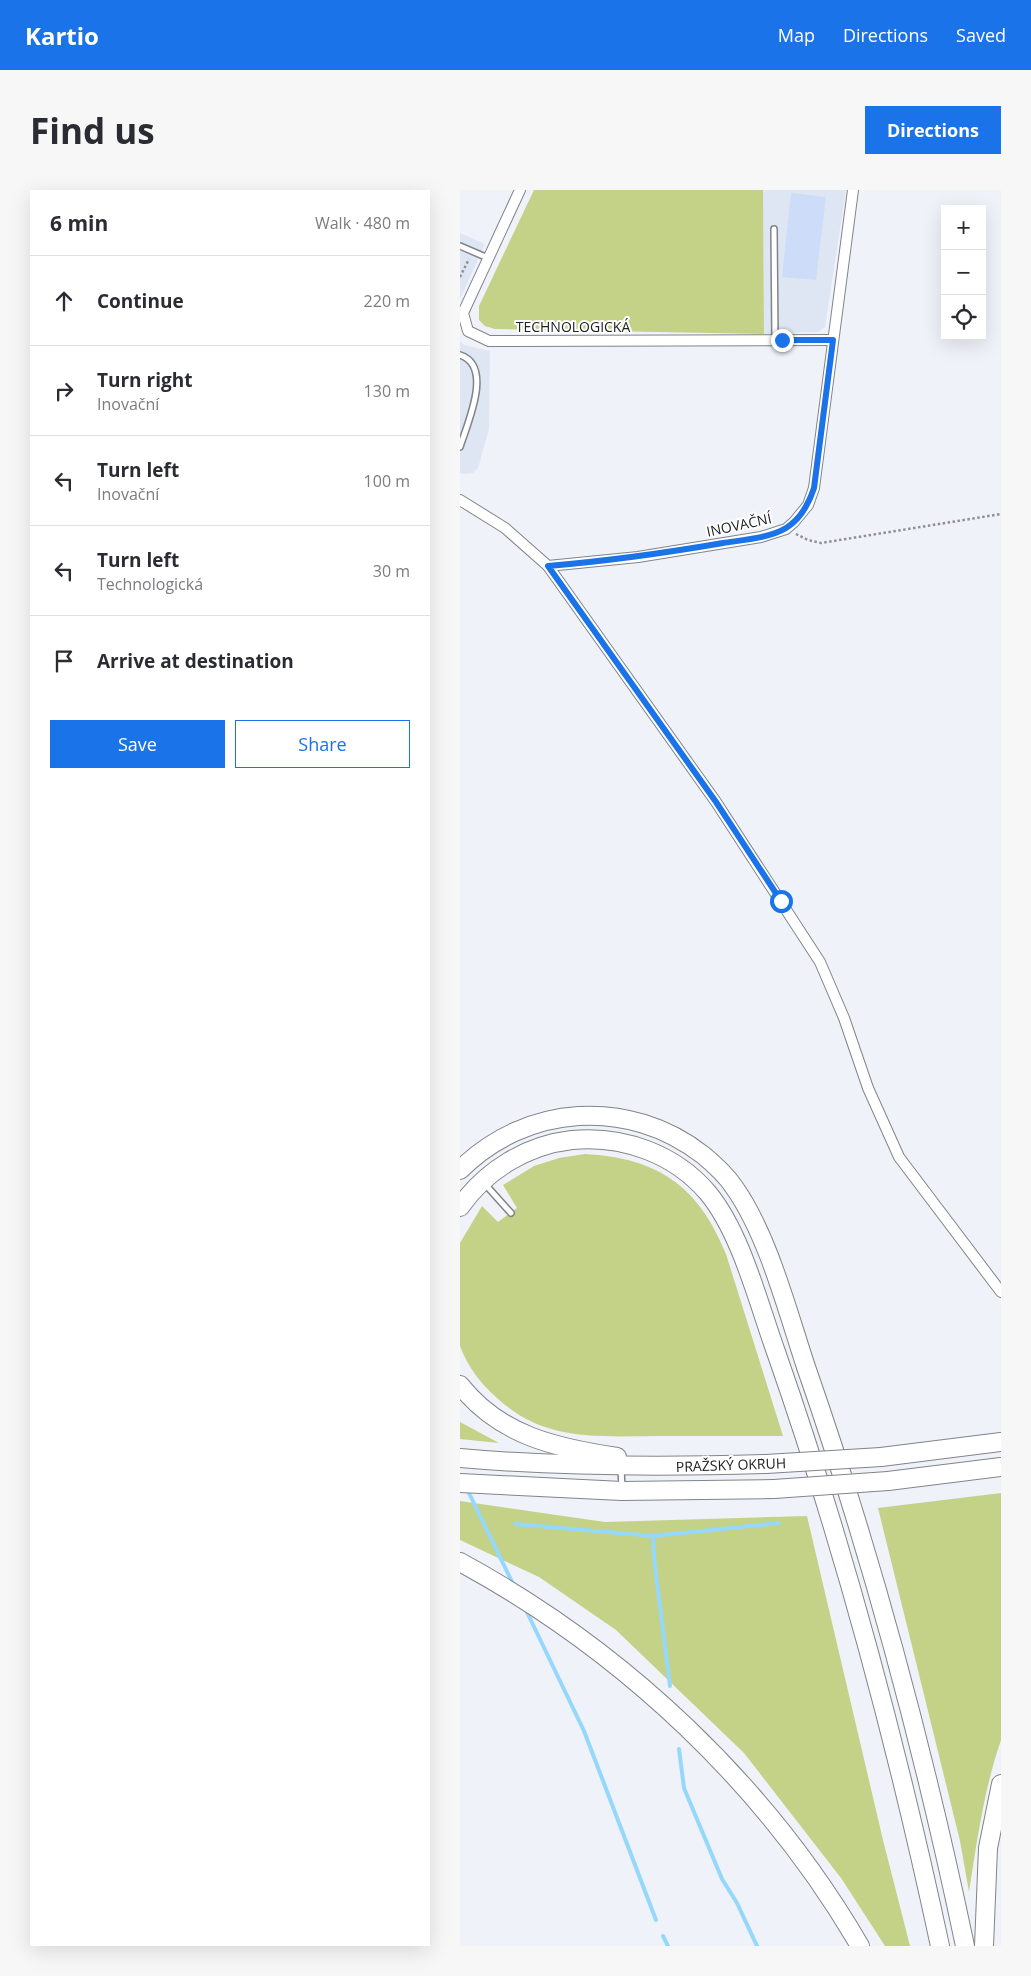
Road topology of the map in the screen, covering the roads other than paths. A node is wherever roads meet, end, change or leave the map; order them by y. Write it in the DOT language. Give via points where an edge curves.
graph roads {
  1 [pos="520,190"];
  2 [pos="853,190"];
  3 [pos="774,229"];
  4 [pos="460,246"];
  5 [pos="488,259"];
  6 [pos="774,340"];
  7 [pos="833,340"];
  8 [pos="460,356"];
  9 [pos="460,447"];
  10 [pos="460,500"];
  11 [pos="548,566"];
  12 [pos="460,1170"];
  13 [pos="482,1181"];
  14 [pos="460,1207"];
  15 [pos="511,1213"];
  16 [pos="1001,1292"];
  17 [pos="460,1385"];
  18 [pos="1001,1442"];
  19 [pos="466,1459"];
  20 [pos="621,1467"];
  21 [pos="677,1467"];
  22 [pos="1001,1467"];
  23 [pos="460,1483"];
  24 [pos="622,1491"];
  25 [pos="460,1562"];
  26 [pos="1001,1784"];
  27 [pos="860,1946"];
  28 [pos="940,1946"];
  29 [pos="965,1946"];
  30 [pos="984,1946"];
  1 -- 5 [label="street, TECHNOLOGICKÁ"];
  2 -- 7 [label="street, INOVAČNÍ"];
  3 -- 6 [label="lane"];
  4 -- 5 [label="lane"];
  5 -- 6 [label="street, TECHNOLOGICKÁ" via="463,313 468,331 489,340"];
  6 -- 7 [label="street, TECHNOLOGICKÁ"];
  7 -- 11 [label="street, INOVAČNÍ" via="814,488 808,505 786,528 761,536 638,557"];
  8 -- 9 [label="lane" via="474,366 478,380"];
  10 -- 11 [label="street" via="505,528"];
  11 -- 16 [label="street" via="716,802 815,954 899,1157"];
  12 -- 29 [label="highway" via="481,1151 524,1127 572,1116 605,1116 653,1126 683,1141 721,1171 742,1198 780,1289 866,1554 914,1728"];
  13 -- 14 [label="highway"];
  13 -- 15 [label="lane"];
  13 -- 28 [label="highway" via="518,1156 539,1147 573,1140 611,1140 651,1152 680,1168 709,1195 727,1221 789,1391 846,1573 892,1742"];
  17 -- 21 [label="highway" via="491,1416 534,1439 569,1449"];
  18 -- 21 [label="highway, PRAŽSKÝ OKRUH, bridge" via="881,1457"];
  19 -- 20 [label="highway, PRAŽSKÝ OKRUH"];
  20 -- 21 [label="highway, PRAŽSKÝ OKRUH"];
  20 -- 24 [label="lane"];
  22 -- 24 [label="highway, PRAŽSKÝ OKRUH, bridge" via="888,1481 774,1488"];
  23 -- 24 [label="highway, PRAŽSKÝ OKRUH"];
  25 -- 27 [label="highway" via="556,1621 608,1659 683,1724 729,1771 793,1846"];
  26 -- 30 [label="highway" via="988,1848"];
}
